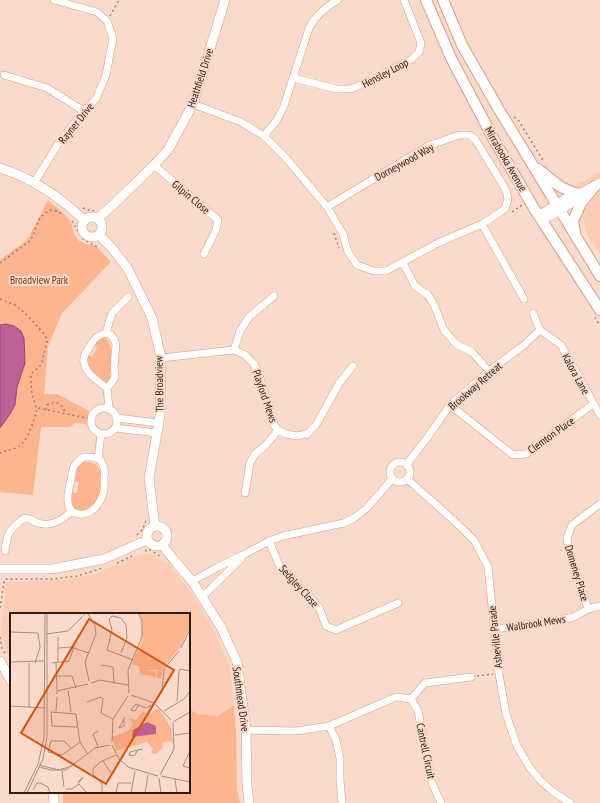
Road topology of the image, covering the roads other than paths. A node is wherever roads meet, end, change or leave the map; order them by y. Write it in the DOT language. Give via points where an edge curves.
graph roads {
  1 [pos="54,0"];
  2 [pos="225,0"];
  3 [pos="338,0"];
  4 [pos="404,0"];
  5 [pos="426,0"];
  6 [pos="443,0"];
  7 [pos="4,75"];
  8 [pos="294,78"];
  9 [pos="193,104"];
  10 [pos="84,111"];
  11 [pos="264,136"];
  12 [pos="154,165"];
  13 [pos="533,166"];
  14 [pos="0,168"];
  15 [pos="34,183"];
  16 [pos="598,184"];
  17 [pos="578,193"];
  18 [pos="326,207"];
  19 [pos="558,207"];
  20 [pos="98,214"];
  21 [pos="540,218"];
  22 [pos="84,220"];
  23 [pos="482,224"];
  24 [pos="100,234"];
  25 [pos="576,236"];
  26 [pos="204,254"];
  27 [pos="403,263"];
  28 [pos="600,276"];
  29 [pos="274,296"];
  30 [pos="128,297"];
  31 [pos="524,299"];
  32 [pos="600,310"];
  33 [pos="533,313"];
  34 [pos="540,330"];
  35 [pos="106,333"];
  36 [pos="234,350"];
  37 [pos="161,358"];
  38 [pos="353,366"];
  39 [pos="489,372"];
  40 [pos="107,388"];
  41 [pos="593,404"];
  42 [pos="450,405"];
  43 [pos="108,408"];
  44 [pos="600,415"];
  45 [pos="117,418"];
  46 [pos="159,423"];
  47 [pos="115,428"];
  48 [pos="278,430"];
  49 [pos="157,432"];
  50 [pos="101,434"];
  51 [pos="98,459"];
  52 [pos="407,464"];
  53 [pos="392,479"];
  54 [pos="407,479"];
  55 [pos="245,493"];
  56 [pos="600,504"];
  57 [pos="72,511"];
  58 [pos="155,526"];
  59 [pos="147,540"];
  60 [pos="269,541"];
  61 [pos="162,545"];
  62 [pos="5,551"];
  63 [pos="245,554"];
  64 [pos="0,569"];
  65 [pos="192,581"];
  66 [pos="202,597"];
  67 [pos="398,603"];
  68 [pos="600,606"];
  69 [pos="588,609"];
  70 [pos="494,629"];
  71 [pos="4,660"];
  72 [pos="471,677"];
  73 [pos="10,679"];
  74 [pos="412,699"];
  75 [pos="329,726"];
  76 [pos="246,730"];
  77 [pos="53,793"];
  78 [pos="54,803"];
  79 [pos="249,803"];
  80 [pos="342,803"];
  81 [pos="441,803"];
  82 [pos="570,803"];
  1 -- 10 [label="street, Rayner Drive" via="97,12 107,21 112,38 106,75 96,99"];
  2 -- 9 [label="street, Heathfield Drive"];
  3 -- 8 [label="street" via="325,7 313,21"];
  4 -- 8 [label="street, Hensley Loop" via="421,43 419,52 412,59 367,83 350,89 336,89"];
  5 -- 21 [label="main road, Mirrabooka Avenue" via="450,58"];
  6 -- 13 [label="main road, Mirrabooka Avenue" via="462,45"];
  7 -- 10 [label="street" via="47,88"];
  8 -- 11 [label="street" via="277,120"];
  9 -- 11 [label="street, Dorneywood Way" via="241,122"];
  9 -- 12 [label="street, Heathfield Drive" via="168,150"];
  10 -- 15 [label="street, Rayner Drive" via="58,144"];
  11 -- 18 [label="street, Dorneywood Way" via="286,158"];
  12 -- 20 [label="street, Heathfield Drive" via="112,206"];
  12 -- 26 [label="street, Gilpin Close" via="218,220"];
  13 -- 17 [label="main road" via="558,185"];
  13 -- 19 [label="main road, Mirrabooka Avenue"];
  14 -- 15 [label="street"];
  15 -- 22 [label="street" via="69,206"];
  16 -- 17 [label="street"];
  16 -- 25 [label="main road" via="581,203 573,221"];
  17 -- 19 [label="street"];
  18 -- 23 [label="street, Dorneywood Way" via="428,146 459,135 470,135 506,190 508,198 505,209"];
  18 -- 27 [label="street, Dorneywood Way" via="357,265 374,271 386,271"];
  19 -- 21 [label="street"];
  19 -- 25 [label="main road, Mirrabooka Avenue"];
  20 -- 22 [label="street"];
  20 -- 24 [label="street" via="103,226"];
  21 -- 32 [label="main road, Mirrabooka Avenue"];
  22 -- 24 [label="street" via="82,229 86,236 92,238"];
  23 -- 27 [label="street, Dorneywood Way" via="438,243"];
  23 -- 31 [label="street"];
  24 -- 37 [label="street, The Broadview" via="128,269 152,318"];
  25 -- 28 [label="main road, Mirrabooka Avenue"];
  27 -- 39 [label="street" via="415,286 428,296 434,305 444,330 456,344 472,352"];
  29 -- 36 [label="street" via="249,317 240,331"];
  30 -- 35 [label="street" via="112,313"];
  33 -- 34 [label="street"];
  34 -- 39 [label="street, Brookway Retreat" via="524,346"];
  34 -- 41 [label="street, Kalora Lane" via="560,345"];
  35 -- 40 [label="street" via="111,335 116,344 114,377"];
  35 -- 40 [label="street" via="94,339 84,357 88,373"];
  36 -- 37 [label="street"];
  36 -- 48 [label="street, Playford Mews" via="245,355 254,364"];
  37 -- 46 [label="street, The Broadview"];
  38 -- 48 [label="street, Playford Mews" via="340,382 316,425 307,434 297,436"];
  39 -- 42 [label="street, Brookway Retreat"];
  40 -- 43 [label="street"];
  41 -- 42 [label="street, Clemton Place" via="526,454 513,455"];
  41 -- 44 [label="street, Kalora Lane"];
  42 -- 52 [label="street, Brookway Retreat"];
  43 -- 45 [label="street" via="113,410"];
  43 -- 50 [label="street" via="99,408 92,414 91,425"];
  45 -- 46 [label="street"];
  45 -- 47 [label="street"];
  46 -- 49 [label="street, The Broadview"];
  47 -- 49 [label="street"];
  47 -- 50 [label="street" via="108,434"];
  48 -- 55 [label="street, Playford Mews" via="255,454 250,463"];
  49 -- 58 [label="street, The Broadview" via="149,478"];
  50 -- 51 [label="street"];
  51 -- 57 [label="street" via="84,457 74,466 68,502"];
  51 -- 57 [label="street" via="105,472 104,494 99,503 85,514"];
  52 -- 53 [label="street" via="399,461 392,464 389,472"];
  52 -- 54 [label="street" via="410,470"];
  53 -- 54 [label="street" via="403,482"];
  53 -- 60 [label="street" via="367,508 354,518 334,526"];
  54 -- 70 [label="street, Asheville Parade" via="474,540 488,567"];
  56 -- 69 [label="street, Domeney Place" via="572,525 567,538"];
  57 -- 62 [label="street" via="49,524 41,524 26,518 22,520 8,534"];
  58 -- 59 [label="street" via="149,529"];
  58 -- 61 [label="street" via="163,527 166,531 167,539"];
  59 -- 61 [label="street" via="154,546"];
  59 -- 64 [label="street" via="97,561 52,569"];
  60 -- 63 [label="street"];
  60 -- 67 [label="street, Sedgley Close" via="279,565 319,607 326,626 336,630"];
  61 -- 65 [label="street, Southmead Drive"];
  63 -- 65 [label="street"];
  63 -- 66 [label="street"];
  65 -- 66 [label="street, Southmead Drive"];
  66 -- 76 [label="street, Southmead Drive" via="221,627 237,662"];
  68 -- 69 [label="street, Walbrook Mews"];
  69 -- 70 [label="street, Walbrook Mews" via="574,617"];
  70 -- 82 [label="street, Asheville Parade" via="506,714 517,746 540,780"];
  71 -- 73 [label="street"];
  72 -- 74 [label="street" via="426,683"];
  74 -- 75 [label="street" via="396,697"];
  74 -- 81 [label="street, Cantrell Circuit" via="418,711 432,783"];
  75 -- 76 [label="street" via="296,731"];
  75 -- 80 [label="street" via="336,740 340,758"];
  76 -- 79 [label="street, Southmead Drive"];
  77 -- 78 [label="street"];
}
